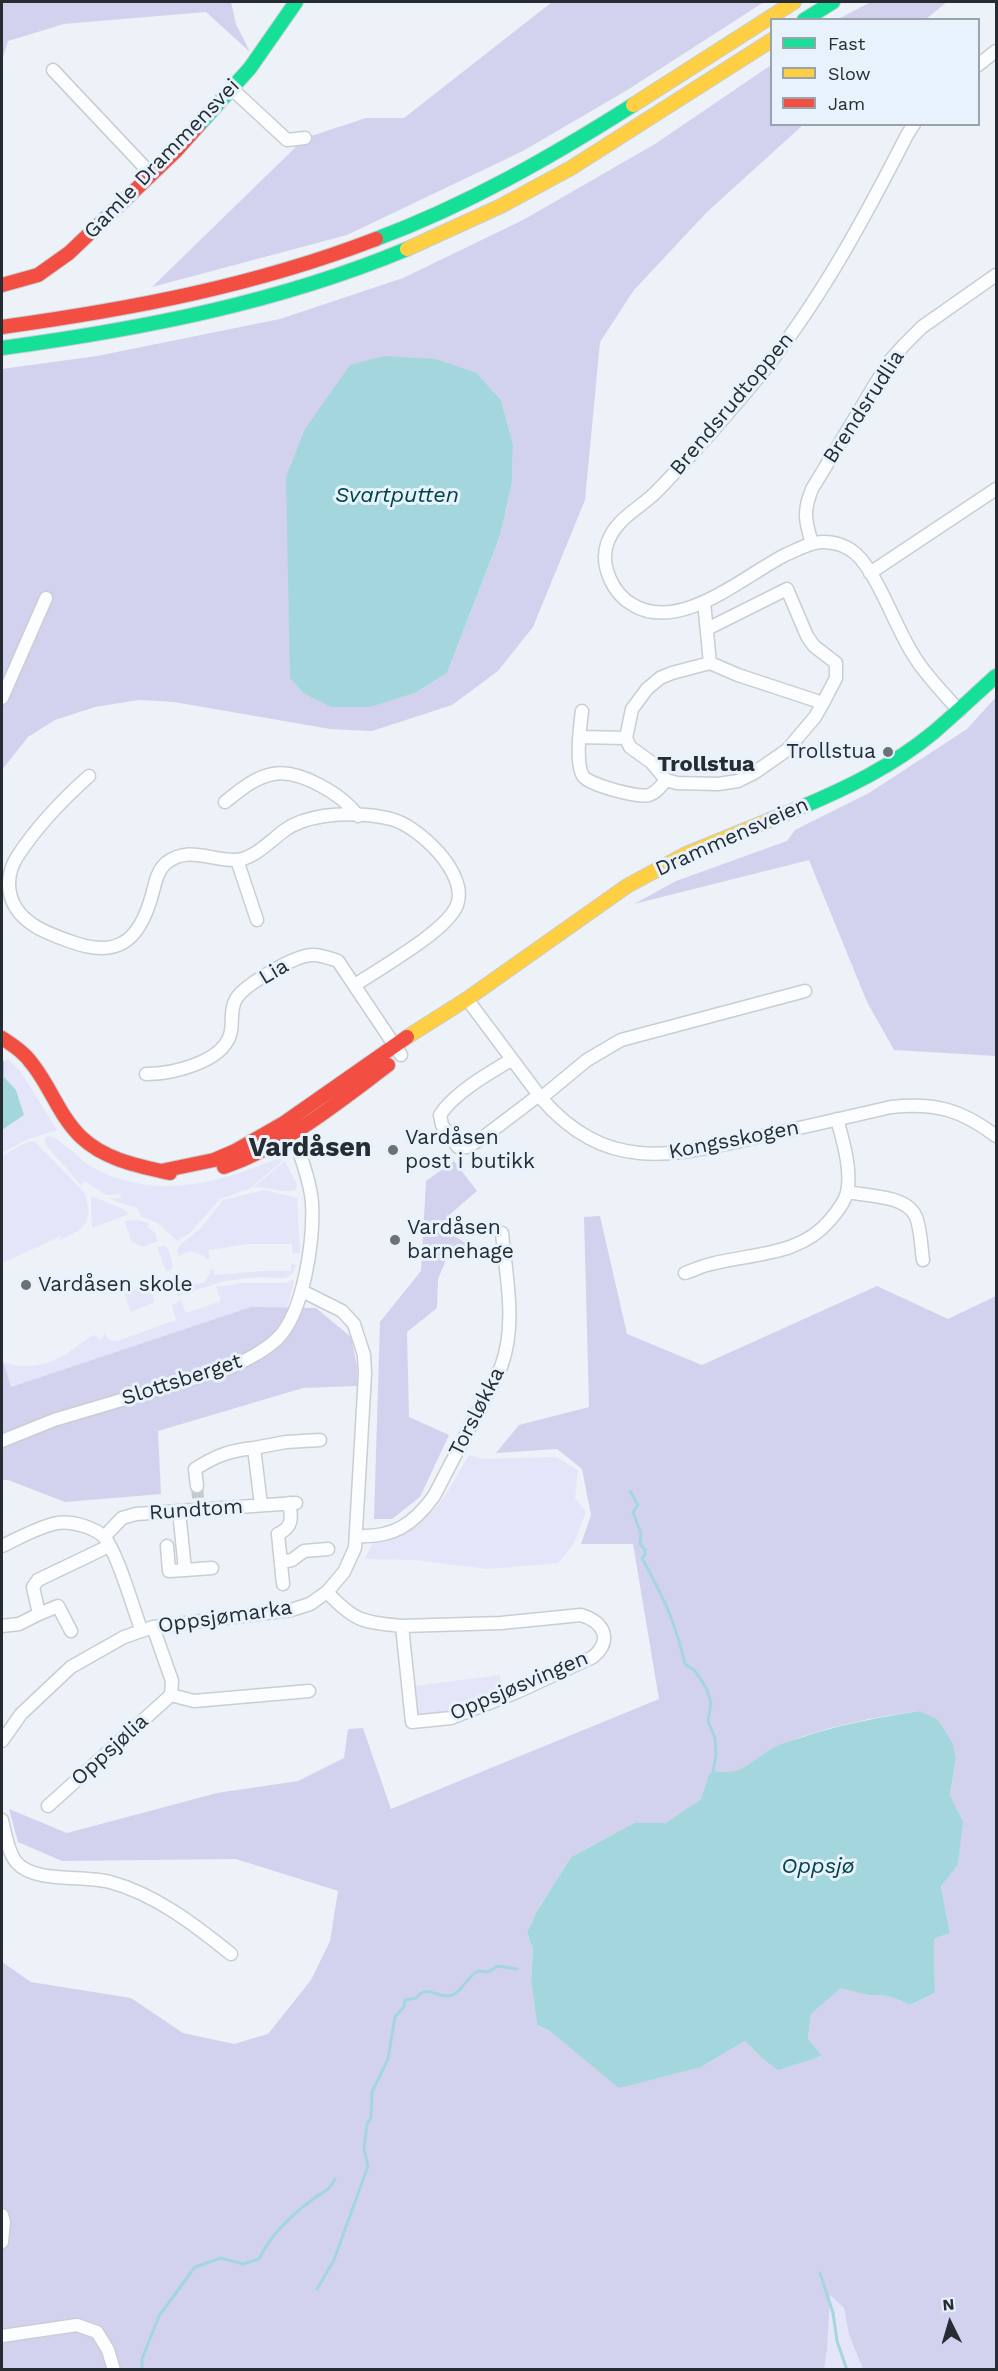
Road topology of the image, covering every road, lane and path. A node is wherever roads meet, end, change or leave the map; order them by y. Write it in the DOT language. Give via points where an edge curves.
graph roads {
  1 [pos="296,2"];
  2 [pos="794,2"];
  3 [pos="833,2"];
  4 [pos="807,18"];
  5 [pos="770,41"];
  6 [pos="996,51"];
  7 [pos="980,63"];
  8 [pos="53,70"];
  9 [pos="232,89"];
  10 [pos="913,126"];
  11 [pos="305,138"];
  12 [pos="151,174"];
  13 [pos="996,275"];
  14 [pos="2,285"];
  15 [pos="2,327"];
  16 [pos="2,348"];
  17 [pos="996,489"];
  18 [pos="812,543"];
  19 [pos="870,573"];
  20 [pos="46,598"];
  21 [pos="704,602"];
  22 [pos="707,629"];
  23 [pos="710,663"];
  24 [pos="996,676"];
  25 [pos="2,698"];
  26 [pos="823,703"];
  27 [pos="582,711"];
  28 [pos="959,711"];
  29 [pos="580,737"];
  30 [pos="626,738"];
  31 [pos="89,777"];
  32 [pos="666,780"];
  33 [pos="225,802"];
  34 [pos="358,816"];
  35 [pos="237,860"];
  36 [pos="257,920"];
  37 [pos="355,985"];
  38 [pos="805,991"];
  39 [pos="467,999"];
  40 [pos="2,1038"];
  41 [pos="397,1050"];
  42 [pos="511,1060"];
  43 [pos="146,1074"];
  44 [pos="540,1096"];
  45 [pos="837,1119"];
  46 [pos="288,1128"];
  47 [pos="996,1136"];
  48 [pos="847,1192"];
  49 [pos="502,1233"];
  50 [pos="923,1260"];
  51 [pos="685,1273"];
  52 [pos="302,1291"];
  53 [pos="320,1440"];
  54 [pos="2,1441"];
  55 [pos="254,1448"];
  56 [pos="198,1498"];
  57 [pos="261,1505"];
  58 [pos="179,1512"];
  59 [pos="356,1536"];
  60 [pos="106,1541"];
  61 [pos="182,1545"];
  62 [pos="2,1546"];
  63 [pos="328,1549"];
  64 [pos="280,1562"];
  65 [pos="212,1568"];
  66 [pos="185,1570"];
  67 [pos="283,1584"];
  68 [pos="327,1592"];
  69 [pos="39,1614"];
  70 [pos="2,1626"];
  71 [pos="402,1626"];
  72 [pos="147,1628"];
  73 [pos="71,1631"];
  74 [pos="309,1691"];
  75 [pos="171,1695"];
  76 [pos="2,1741"];
  77 [pos="48,1806"];
  78 [pos="2,1820"];
  79 [pos="231,1954"];
  80 [pos="2,2215"];
  81 [pos="2,2242"];
  82 [pos="2,2337"];
  83 [pos="114,2370"];
  1 -- 9 [label="main road, Gamle Drammensvei"];
  2 -- 15 [label="main road" via="493,187 354,248 195,295"];
  3 -- 4 [label="main road"];
  5 -- 16 [label="main road" via="567,170 502,206 362,268 199,315"];
  6 -- 7 [label="street"];
  8 -- 12 [label="street"];
  9 -- 11 [label="street" via="287,140"];
  9 -- 12 [label="main road, Gamle Drammensvei"];
  10 -- 21 [label="street, Brendsrudtoppen" via="866,216 795,330 707,438 614,529 607,545 609,578 630,603 645,612 666,614"];
  12 -- 14 [label="main road, Gamle Drammensvei" via="60,260 38,275"];
  13 -- 18 [label="street, Brendsrudlia" via="922,327 888,363 812,489 805,507"];
  17 -- 19 [label="street"];
  18 -- 19 [label="street" via="848,548"];
  18 -- 21 [label="street, Brendsrudtoppen"];
  19 -- 28 [label="street" via="915,659"];
  20 -- 25 [label="street"];
  21 -- 22 [label="street"];
  22 -- 23 [label="street"];
  22 -- 26 [label="street" via="787,589 807,636 836,663 836,678"];
  23 -- 26 [label="street"];
  23 -- 30 [label="street" via="672,673 647,689 632,709"];
  24 -- 28 [label="main road, Drammensveien"];
  26 -- 32 [label="street" via="787,750 738,781"];
  27 -- 29 [label="street"];
  28 -- 39 [label="main road, Drammensveien" via="907,752 837,792 687,854 627,886"];
  29 -- 30 [label="street"];
  29 -- 32 [label="street" via="580,768 584,778 592,782 640,796 651,794"];
  30 -- 32 [label="street" via="630,747 651,762"];
  31 -- 35 [label="street" via="47,817 12,865 12,900 25,919 36,926 74,943 118,945 129,940 143,923 158,874 165,864 182,854"];
  33 -- 34 [label="street" via="258,779 274,773 291,774 318,784 351,806"];
  34 -- 35 [label="street" via="302,821"];
  34 -- 37 [label="street" via="392,819 417,832 453,870 459,889 458,904 447,922"];
  35 -- 36 [label="street"];
  37 -- 41 [label="street, Lia"];
  37 -- 43 [label="street, Lia" via="338,962 322,955 291,961 237,997 231,1010 231,1032 218,1052 187,1068"];
  38 -- 44 [label="street" via="621,1040 586,1060"];
  39 -- 41 [label="main road, Drammensveien"];
  39 -- 42 [label="street, Kongsskogen"];
  40 -- 46 [label="main road, Drammensveien" via="24,1054 82,1138 132,1166 160,1171 214,1160"];
  41 -- 46 [label="main road, Drammensveien"];
  42 -- 44 [label="street, Kongsskogen"];
  42 -- 44 [label="street" via="446,1106 440,1115 442,1125 458,1147 481,1139"];
  44 -- 45 [label="street, Kongsskogen" via="559,1118 588,1138 622,1151 664,1155"];
  45 -- 47 [label="street, Kongsskogen" via="915,1104 959,1112"];
  45 -- 48 [label="street" via="847,1161"];
  46 -- 52 [label="street, Slottsberget" via="312,1202"];
  48 -- 50 [label="street" via="909,1207 916,1218"];
  48 -- 51 [label="street" via="832,1218 808,1241"];
  49 -- 59 [label="street, Torsløkka" via="509,1331 501,1367 422,1513 393,1532"];
  52 -- 54 [label="street, Slottsberget" via="292,1318 278,1339 253,1357 200,1378 54,1420"];
  52 -- 59 [label="street, Oppsjømarka" via="342,1311 354,1324 364,1355"];
  53 -- 55 [label="street"];
  55 -- 56 [label="street" via="231,1450 195,1468"];
  55 -- 57 [label="street"];
  56 -- 57 [label="street, Rundtom"];
  56 -- 58 [label="street, Rundtom"];
  57 -- 64 [label="street, Rundtom" via="292,1503 291,1524 278,1534"];
  58 -- 60 [label="street, Rundtom" via="122,1518"];
  58 -- 61 [label="street"];
  59 -- 68 [label="street, Oppsjømarka" via="344,1572"];
  60 -- 62 [label="street" via="78,1524 59,1523"];
  60 -- 69 [label="street, Rundtom" via="38,1580 33,1587"];
  60 -- 72 [label="street"];
  61 -- 66 [label="street"];
  61 -- 66 [label="street" via="161,1546 169,1572"];
  63 -- 64 [label="street" via="304,1551 292,1560"];
  64 -- 67 [label="street"];
  65 -- 66 [label="street"];
  68 -- 71 [label="street, Oppsjøsvingen" via="364,1622"];
  68 -- 72 [label="street, Oppsjømarka" via="310,1604 291,1610"];
  69 -- 70 [label="street" via="20,1624"];
  69 -- 73 [label="street" via="56,1601"];
  71 -- 71 [label="street, Oppsjøsvingen" via="501,1623 581,1615 593,1618 602,1628 604,1639 602,1649 592,1657 517,1692 451,1718 412,1722"];
  72 -- 75 [label="street" via="172,1681"];
  72 -- 76 [label="street, Oppsjømarka" via="71,1667 21,1714"];
  74 -- 75 [label="street" via="194,1701"];
  75 -- 77 [label="street, Oppsjølia"];
  78 -- 79 [label="street" via="16,1863 30,1872 83,1877 132,1889 150,1897"];
  80 -- 81 [label="street"];
  82 -- 83 [label="street" via="77,2325 97,2332"];
}
